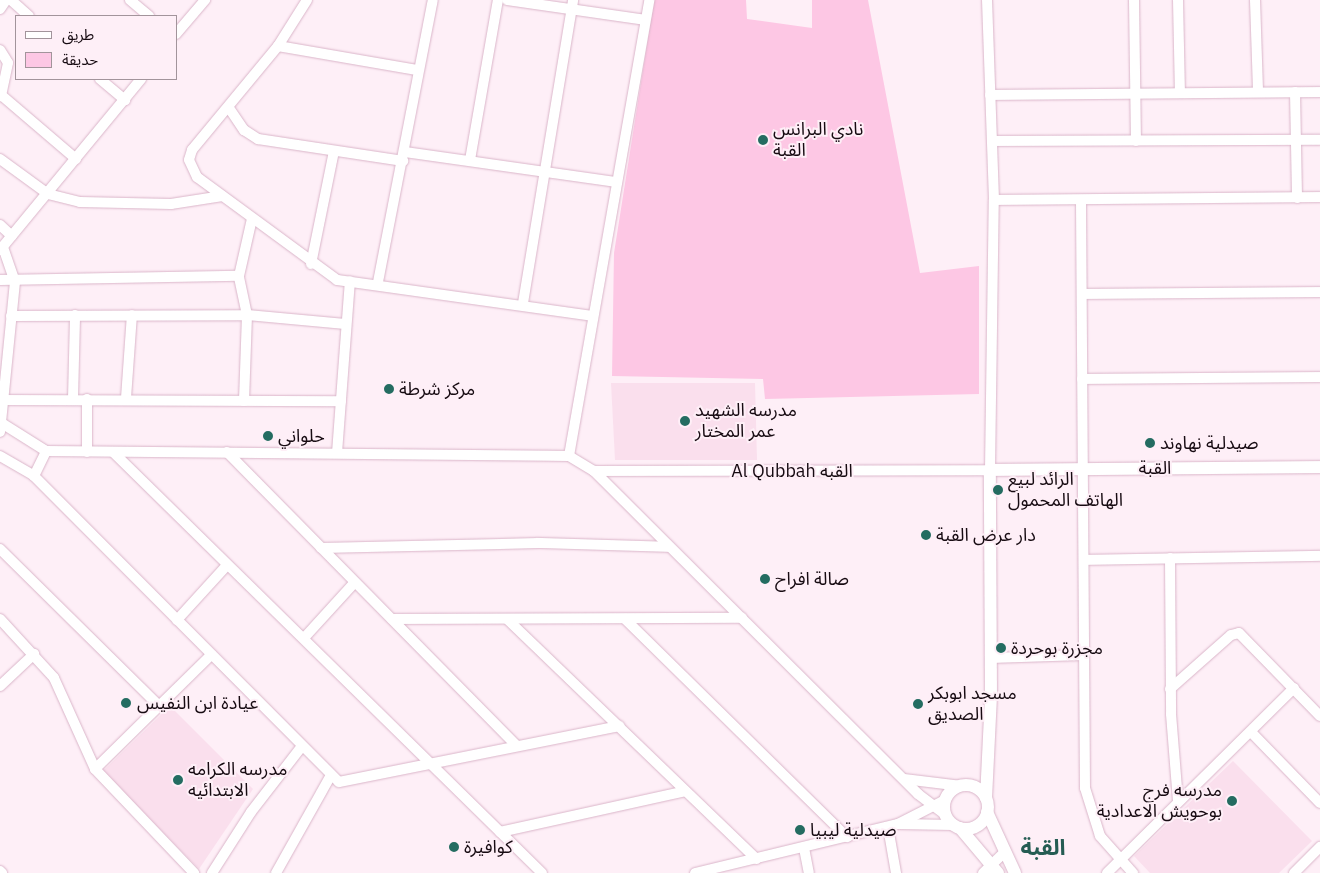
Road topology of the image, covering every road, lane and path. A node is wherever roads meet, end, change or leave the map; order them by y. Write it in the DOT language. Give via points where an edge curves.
graph roads {
  1 [pos="6,0"];
  2 [pos="11,0"];
  3 [pos="130,0"];
  4 [pos="205,0"];
  5 [pos="307,0"];
  6 [pos="432,0"];
  7 [pos="498,0"];
  8 [pos="507,0"];
  9 [pos="649,0"];
  10 [pos="987,0"];
  11 [pos="1134,0"];
  12 [pos="1178,0"];
  13 [pos="1256,0"];
  14 [pos="572,4"];
  15 [pos="0,8"];
  16 [pos="28,15"];
  17 [pos="148,15"];
  18 [pos="645,20"];
  19 [pos="178,32"];
  20 [pos="278,46"];
  21 [pos="0,50"];
  22 [pos="417,70"];
  23 [pos="101,80"];
  24 [pos="140,80"];
  25 [pos="1258,92"];
  26 [pos="1294,92"];
  27 [pos="1320,92"];
  28 [pos="1136,93"];
  29 [pos="1180,93"];
  30 [pos="1,95"];
  31 [pos="990,95"];
  32 [pos="125,100"];
  33 [pos="229,108"];
  34 [pos="1295,140"];
  35 [pos="1320,140"];
  36 [pos="1136,141"];
  37 [pos="992,142"];
  38 [pos="334,151"];
  39 [pos="404,157"];
  40 [pos="0,159"];
  41 [pos="76,159"];
  42 [pos="470,160"];
  43 [pos="542,171"];
  44 [pos="617,182"];
  45 [pos="48,194"];
  46 [pos="222,196"];
  47 [pos="1320,197"];
  48 [pos="1297,198"];
  49 [pos="994,200"];
  50 [pos="1081,202"];
  51 [pos="252,219"];
  52 [pos="0,226"];
  53 [pos="12,236"];
  54 [pos="1,248"];
  55 [pos="311,264"];
  56 [pos="239,276"];
  57 [pos="0,280"];
  58 [pos="350,281"];
  59 [pos="15,282"];
  60 [pos="378,282"];
  61 [pos="1320,292"];
  62 [pos="1084,294"];
  63 [pos="523,303"];
  64 [pos="75,315"];
  65 [pos="132,315"];
  66 [pos="247,315"];
  67 [pos="11,316"];
  68 [pos="592,316"];
  69 [pos="346,324"];
  70 [pos="1320,376"];
  71 [pos="1082,379"];
  72 [pos="87,398"];
  73 [pos="126,398"];
  74 [pos="73,399"];
  75 [pos="5,400"];
  76 [pos="244,401"];
  77 [pos="341,401"];
  78 [pos="1,426"];
  79 [pos="46,451"];
  80 [pos="87,452"];
  81 [pos="113,452"];
  82 [pos="227,452"];
  83 [pos="337,453"];
  84 [pos="0,456"];
  85 [pos="569,456"];
  86 [pos="1320,467"];
  87 [pos="1085,468"];
  88 [pos="990,470"];
  89 [pos="594,471"];
  90 [pos="34,476"];
  91 [pos="669,547"];
  92 [pos="321,548"];
  93 [pos="0,549"];
  94 [pos="1320,556"];
  95 [pos="1170,558"];
  96 [pos="1084,560"];
  97 [pos="227,565"];
  98 [pos="354,583"];
  99 [pos="742,618"];
  100 [pos="0,619"];
  101 [pos="392,619"];
  102 [pos="507,619"];
  103 [pos="177,620"];
  104 [pos="626,620"];
  105 [pos="304,638"];
  106 [pos="34,654"];
  107 [pos="211,655"];
  108 [pos="1083,655"];
  109 [pos="990,658"];
  110 [pos="0,686"];
  111 [pos="1294,688"];
  112 [pos="1170,689"];
  113 [pos="159,706"];
  114 [pos="1320,716"];
  115 [pos="619,726"];
  116 [pos="1251,732"];
  117 [pos="302,746"];
  118 [pos="517,746"];
  119 [pos="430,764"];
  120 [pos="95,769"];
  121 [pos="331,775"];
  122 [pos="904,779"];
  123 [pos="962,786"];
  124 [pos="686,791"];
  125 [pos="986,798"];
  126 [pos="945,800"];
  127 [pos="1178,801"];
  128 [pos="1320,804"];
  129 [pos="932,806"];
  130 [pos="987,812"];
  131 [pos="945,814"];
  132 [pos="898,824"];
  133 [pos="888,827"];
  134 [pos="957,827"];
  135 [pos="500,832"];
  136 [pos="847,838"];
  137 [pos="1320,847"];
  138 [pos="804,848"];
  139 [pos="1004,853"];
  140 [pos="756,859"];
  141 [pos="1120,860"];
  142 [pos="991,870"];
  143 [pos="194,873"];
  144 [pos="212,873"];
  145 [pos="276,873"];
  146 [pos="542,873"];
  147 [pos="695,873"];
  148 [pos="809,873"];
  149 [pos="896,873"];
  150 [pos="1016,873"];
  151 [pos="1107,873"];
  152 [pos="1133,873"];
  153 [pos="1294,873"];
  1 -- 15 [label="street"];
  2 -- 16 [label="street"];
  3 -- 17 [label="street"];
  4 -- 19 [label="street"];
  5 -- 20 [label="street"];
  6 -- 22 [label="street"];
  7 -- 42 [label="street"];
  8 -- 14 [label="street"];
  9 -- 18 [label="street"];
  10 -- 31 [label="street"];
  11 -- 28 [label="street"];
  12 -- 29 [label="street"];
  13 -- 25 [label="street"];
  14 -- 18 [label="street"];
  14 -- 43 [label="street"];
  18 -- 44 [label="street"];
  20 -- 22 [label="street"];
  20 -- 33 [label="street"];
  21 -- 30 [label="street" via="8,63"];
  22 -- 39 [label="street"];
  23 -- 32 [label="street"];
  24 -- 32 [label="street"];
  25 -- 26 [label="street"];
  25 -- 29 [label="street"];
  26 -- 27 [label="street"];
  26 -- 34 [label="street"];
  28 -- 29 [label="street"];
  28 -- 31 [label="street"];
  28 -- 36 [label="street"];
  30 -- 41 [label="street"];
  31 -- 37 [label="street"];
  32 -- 41 [label="street"];
  33 -- 38 [label="street" via="244,130 258,139"];
  33 -- 46 [label="street" via="192,150 189,160 197,177"];
  34 -- 35 [label="street"];
  34 -- 36 [label="street"];
  34 -- 48 [label="street"];
  36 -- 37 [label="street"];
  37 -- 49 [label="street"];
  38 -- 39 [label="street"];
  38 -- 55 [label="street"];
  39 -- 42 [label="street"];
  39 -- 60 [label="street"];
  40 -- 45 [label="street"];
  41 -- 45 [label="street"];
  42 -- 43 [label="street"];
  43 -- 44 [label="street"];
  43 -- 63 [label="street"];
  44 -- 68 [label="street"];
  45 -- 46 [label="street" via="80,202 137,205 199,203"];
  45 -- 53 [label="street"];
  46 -- 51 [label="street"];
  47 -- 48 [label="street"];
  48 -- 50 [label="street"];
  49 -- 50 [label="street"];
  49 -- 88 [label="street"];
  50 -- 62 [label="street"];
  51 -- 55 [label="street"];
  51 -- 56 [label="street"];
  52 -- 53 [label="street"];
  53 -- 54 [label="street"];
  54 -- 59 [label="street"];
  55 -- 58 [label="street" via="326,275"];
  56 -- 59 [label="street"];
  56 -- 66 [label="street"];
  57 -- 59 [label="street"];
  58 -- 60 [label="street"];
  58 -- 69 [label="street"];
  59 -- 67 [label="street"];
  60 -- 63 [label="street"];
  61 -- 62 [label="street"];
  62 -- 71 [label="street"];
  63 -- 68 [label="street"];
  64 -- 65 [label="street"];
  64 -- 67 [label="street"];
  64 -- 74 [label="street"];
  65 -- 66 [label="street"];
  65 -- 73 [label="street"];
  66 -- 69 [label="street"];
  66 -- 76 [label="street"];
  67 -- 75 [label="street"];
  68 -- 85 [label="street"];
  69 -- 77 [label="street"];
  70 -- 71 [label="street"];
  71 -- 87 [label="street"];
  72 -- 73 [label="street"];
  72 -- 74 [label="street"];
  72 -- 80 [label="street"];
  73 -- 76 [label="street"];
  74 -- 75 [label="street"];
  75 -- 78 [label="street"];
  76 -- 77 [label="street"];
  77 -- 83 [label="street"];
  78 -- 79 [label="street"];
  79 -- 80 [label="street"];
  79 -- 90 [label="street"];
  80 -- 81 [label="street"];
  81 -- 82 [label="street"];
  81 -- 97 [label="street"];
  82 -- 83 [label="street"];
  82 -- 92 [label="street"];
  83 -- 85 [label="street"];
  84 -- 90 [label="street"];
  85 -- 89 [label="street"];
  86 -- 87 [label="main road, القبة"];
  87 -- 88 [label="main road, القبة"];
  87 -- 96 [label="street"];
  88 -- 89 [label="street, Al Qubbah القبه"];
  88 -- 109 [label="main road"];
  89 -- 91 [label="street"];
  90 -- 103 [label="street"];
  91 -- 92 [label="street" via="528,543"];
  91 -- 99 [label="street"];
  92 -- 98 [label="street"];
  93 -- 113 [label="street"];
  94 -- 95 [label="street"];
  95 -- 96 [label="street"];
  95 -- 112 [label="street"];
  96 -- 108 [label="street"];
  97 -- 103 [label="street"];
  97 -- 105 [label="street"];
  98 -- 101 [label="street"];
  98 -- 105 [label="street"];
  99 -- 104 [label="street"];
  99 -- 122 [label="street"];
  100 -- 106 [label="street"];
  101 -- 102 [label="street"];
  101 -- 118 [label="street"];
  102 -- 104 [label="street"];
  102 -- 115 [label="street"];
  103 -- 107 [label="street"];
  104 -- 136 [label="street"];
  105 -- 119 [label="street"];
  106 -- 110 [label="street"];
  106 -- 120 [label="street" via="54,678"];
  107 -- 113 [label="street"];
  107 -- 117 [label="street"];
  108 -- 109 [label="street"];
  108 -- 141 [label="street" via="1084,788 1100,836"];
  109 -- 125 [label="main road"];
  111 -- 112 [label="street" via="1242,635 1235,633"];
  111 -- 114 [label="street"];
  111 -- 116 [label="street"];
  112 -- 127 [label="street"];
  113 -- 120 [label="street"];
  115 -- 118 [label="street"];
  115 -- 124 [label="street"];
  116 -- 127 [label="street"];
  116 -- 128 [label="street"];
  117 -- 121 [label="street"];
  117 -- 144 [label="street" via="251,812"];
  118 -- 119 [label="street"];
  119 -- 121 [label="street" via="350,781 339,782"];
  119 -- 135 [label="street"];
  120 -- 143 [label="street"];
  121 -- 145 [label="street"];
  122 -- 123 [label="street"];
  122 -- 129 [label="street"];
  123 -- 125 [label="main road" via="976,788"];
  123 -- 126 [label="main road"];
  124 -- 135 [label="street"];
  124 -- 140 [label="street"];
  125 -- 130 [label="main road"];
  126 -- 129 [label="street"];
  126 -- 131 [label="main road"];
  127 -- 141 [label="street"];
  129 -- 131 [label="street"];
  129 -- 132 [label="street"];
  130 -- 134 [label="main road" via="980,824"];
  130 -- 139 [label="main road"];
  131 -- 134 [label="main road"];
  132 -- 133 [label="street"];
  132 -- 134 [label="street"];
  133 -- 136 [label="street"];
  133 -- 149 [label="street"];
  134 -- 142 [label="main road"];
  135 -- 146 [label="street"];
  136 -- 138 [label="street"];
  137 -- 153 [label="street"];
  138 -- 140 [label="street"];
  138 -- 148 [label="street"];
  139 -- 142 [label="street"];
  139 -- 150 [label="main road"];
  140 -- 147 [label="street"];
  141 -- 151 [label="street"];
  141 -- 152 [label="street"];
}
